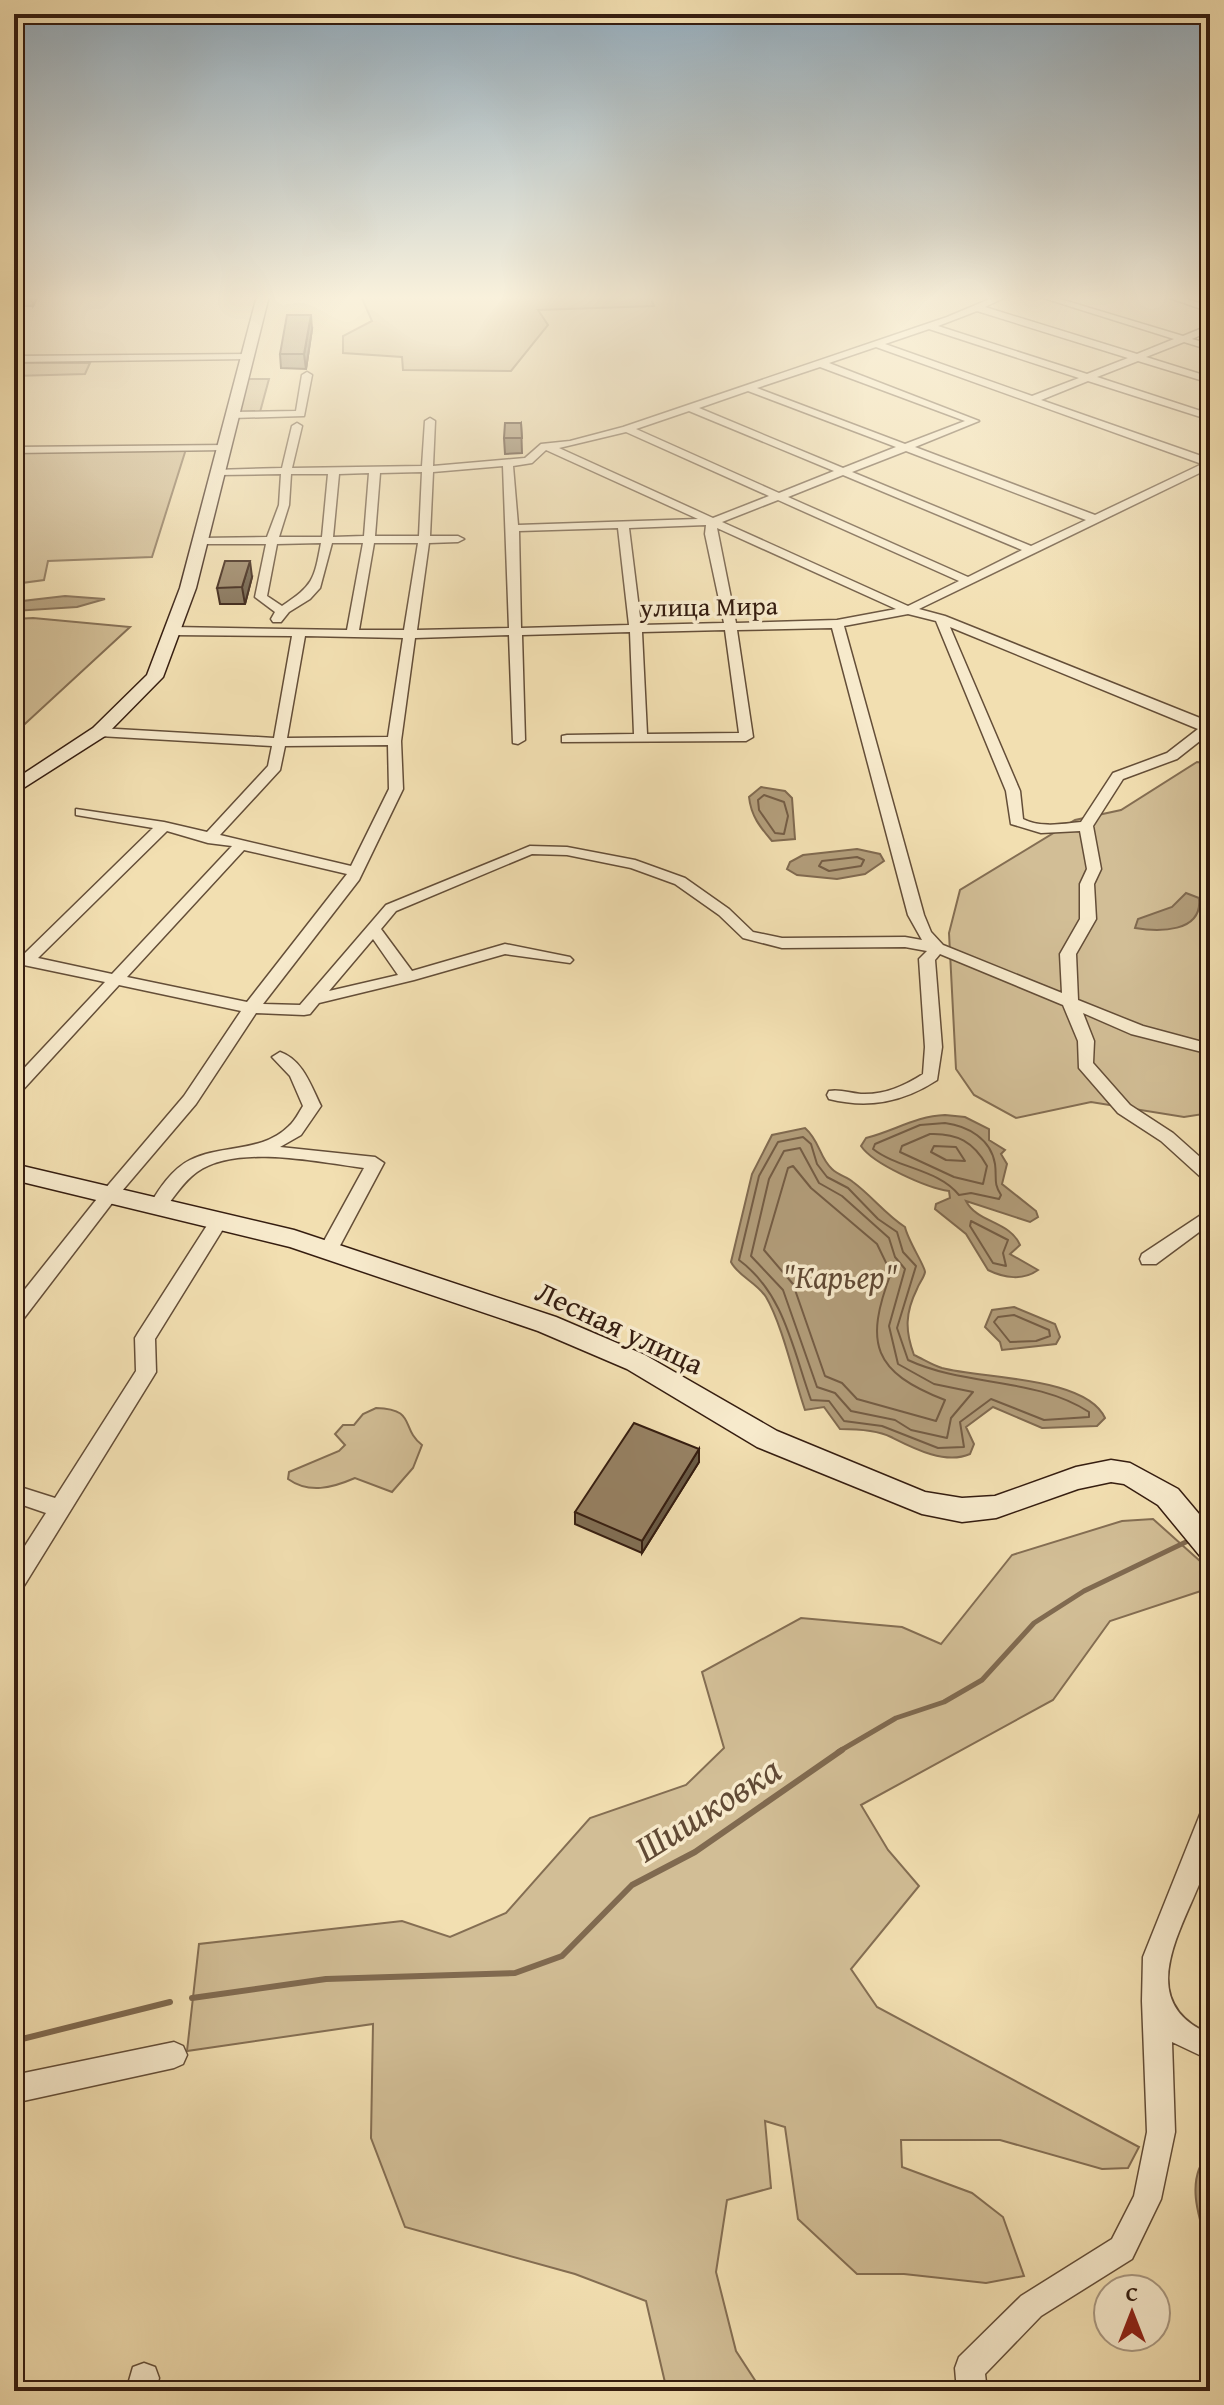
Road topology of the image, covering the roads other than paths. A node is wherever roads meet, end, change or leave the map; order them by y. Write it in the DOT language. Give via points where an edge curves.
graph roads {
  1 [pos="234,408"];
  2 [pos="301,408"];
  3 [pos="685,408"];
  4 [pos="691,408"];
  5 [pos="801,408"];
  6 [pos="940,408"];
  7 [pos="1055,408"];
  8 [pos="1182,408"];
  9 [pos="232,415"];
  10 [pos="1210,417"];
  11 [pos="430,421"];
  12 [pos="297,426"];
  13 [pos="627,429"];
  14 [pos="545,446"];
  15 [pos="224,447"];
  16 [pos="905,448"];
  17 [pos="14,450"];
  18 [pos="1210,464"];
  19 [pos="508,465"];
  20 [pos="426,469"];
  21 [pos="375,470"];
  22 [pos="334,471"];
  23 [pos="218,472"];
  24 [pos="286,472"];
  25 [pos="845,473"];
  26 [pos="781,497"];
  27 [pos="1092,518"];
  28 [pos="712,522"];
  29 [pos="623,526"];
  30 [pos="513,528"];
  31 [pos="325,539"];
  32 [pos="424,539"];
  33 [pos="458,539"];
  34 [pos="272,540"];
  35 [pos="369,540"];
  36 [pos="201,541"];
  37 [pos="1031,550"];
  38 [pos="966,580"];
  39 [pos="908,610"];
  40 [pos="281,611"];
  41 [pos="941,619"];
  42 [pos="837,624"];
  43 [pos="731,627"];
  44 [pos="636,630"];
  45 [pos="173,631"];
  46 [pos="271,632"];
  47 [pos="517,632"];
  48 [pos="299,633"];
  49 [pos="352,633"];
  50 [pos="411,634"];
  51 [pos="1209,728"];
  52 [pos="99,732"];
  53 [pos="641,738"];
  54 [pos="567,739"];
  55 [pos="518,740"];
  56 [pos="394,741"];
  57 [pos="279,742"];
  58 [pos="14,788"];
  59 [pos="81,812"];
  60 [pos="164,826"];
  61 [pos="1086,826"];
  62 [pos="208,839"];
  63 [pos="239,847"];
  64 [pos="356,872"];
  65 [pos="373,929"];
  66 [pos="938,948"];
  67 [pos="20,959"];
  68 [pos="565,960"];
  69 [pos="408,977"];
  70 [pos="113,979"];
  71 [pos="314,999"];
  72 [pos="1070,1002"];
  73 [pos="251,1008"];
  74 [pos="1210,1049"];
  75 [pos="280,1057"];
  76 [pos="14,1089"];
  77 [pos="835,1095"];
  78 [pos="259,1151"];
  79 [pos="14,1172"];
  80 [pos="1210,1176"];
  81 [pos="110,1194"];
  82 [pos="158,1206"];
  83 [pos="1210,1215"];
  84 [pos="219,1221"];
  85 [pos="328,1250"];
  86 [pos="1149,1259"];
  87 [pos="14,1317"];
  88 [pos="14,1493"];
  89 [pos="58,1508"];
  90 [pos="1210,1548"];
  91 [pos="14,1582"];
  92 [pos="1210,1820"];
  93 [pos="1155,2001"];
  94 [pos="1210,2047"];
  95 [pos="174,2055"];
  96 [pos="14,2089"];
  97 [pos="972,2391"];
  1 -- 9 [label="main road"];
  2 -- 9 [label="street" via="300,414"];
  3 -- 13 [label="street"];
  4 -- 25 [label="street"];
  5 -- 16 [label="street"];
  6 -- 16 [label="street" via="974,421"];
  7 -- 18 [label="street"];
  8 -- 10 [label="street"];
  9 -- 15 [label="main road"];
  11 -- 20 [label="street"];
  12 -- 24 [label="street"];
  13 -- 14 [label="street"];
  13 -- 26 [label="street"];
  14 -- 19 [label="street" via="528,461"];
  14 -- 28 [label="street"];
  15 -- 17 [label="street"];
  15 -- 23 [label="main road"];
  16 -- 25 [label="street"];
  16 -- 27 [label="street"];
  18 -- 27 [label="street, улица Мира"];
  19 -- 20 [label="street"];
  19 -- 30 [label="street"];
  20 -- 21 [label="street"];
  20 -- 32 [label="street"];
  21 -- 22 [label="street"];
  21 -- 35 [label="street"];
  22 -- 24 [label="street"];
  22 -- 31 [label="street"];
  23 -- 24 [label="street"];
  23 -- 36 [label="main road"];
  24 -- 34 [label="street" via="284,505"];
  25 -- 26 [label="street"];
  25 -- 37 [label="street"];
  26 -- 28 [label="street"];
  26 -- 38 [label="street"];
  27 -- 37 [label="street, улица Мира"];
  28 -- 29 [label="street"];
  28 -- 39 [label="street"];
  28 -- 43 [label="street"];
  29 -- 30 [label="street"];
  29 -- 44 [label="street"];
  30 -- 47 [label="street"];
  31 -- 34 [label="street"];
  31 -- 35 [label="street"];
  31 -- 40 [label="street" via="312,591"];
  32 -- 33 [label="street"];
  32 -- 35 [label="street"];
  32 -- 50 [label="street"];
  34 -- 36 [label="street"];
  34 -- 40 [label="street" via="261,597"];
  35 -- 49 [label="street"];
  36 -- 45 [label="main road"];
  37 -- 38 [label="street, улица Мира"];
  38 -- 39 [label="street, улица Мира"];
  39 -- 41 [label="street"];
  39 -- 42 [label="street, улица Мира"];
  40 -- 46 [label="street"];
  41 -- 51 [label="street"];
  41 -- 61 [label="street" via="1013,791 1016,821 1045,829"];
  42 -- 43 [label="street, улица Мира"];
  42 -- 66 [label="street" via="916,915"];
  43 -- 44 [label="street, улица Мира"];
  43 -- 53 [label="street" via="746,737"];
  44 -- 47 [label="street, улица Мира"];
  44 -- 53 [label="street"];
  45 -- 46 [label="street, улица Мира"];
  45 -- 52 [label="main road" via="155,677"];
  46 -- 48 [label="street, улица Мира"];
  47 -- 50 [label="street, улица Мира"];
  47 -- 55 [label="street"];
  48 -- 49 [label="street, улица Мира"];
  48 -- 57 [label="street"];
  49 -- 50 [label="street, улица Мира"];
  50 -- 56 [label="street"];
  51 -- 61 [label="street" via="1172,756 1118,776"];
  52 -- 57 [label="street"];
  52 -- 58 [label="main road"];
  53 -- 54 [label="street"];
  56 -- 57 [label="street"];
  56 -- 64 [label="street" via="396,789"];
  57 -- 62 [label="street" via="275,767"];
  59 -- 60 [label="street"];
  60 -- 62 [label="street"];
  60 -- 67 [label="street"];
  61 -- 72 [label="street" via="1094,869 1087,884 1088,919 1068,954"];
  62 -- 63 [label="street"];
  63 -- 64 [label="street"];
  63 -- 70 [label="street"];
  64 -- 73 [label="street"];
  65 -- 66 [label="street" via="391,908 501,861 530,850 567,851 635,864 680,881 748,935 782,943 905,942"];
  65 -- 69 [label="street"];
  65 -- 71 [label="street"];
  66 -- 72 [label="street"];
  66 -- 77 [label="street" via="927,959 937,1049 931,1076 906,1093 882,1099"];
  67 -- 70 [label="street"];
  68 -- 69 [label="street" via="505,949"];
  69 -- 71 [label="street"];
  70 -- 73 [label="street"];
  70 -- 76 [label="street"];
  71 -- 73 [label="street" via="304,1010"];
  72 -- 74 [label="street" via="1137,1030"];
  72 -- 80 [label="street" via="1086,1041 1085,1064 1124,1109 1167,1137"];
  73 -- 81 [label="street" via="190,1100"];
  75 -- 78 [label="street" via="297,1073 312,1106 295,1131"];
  78 -- 82 [label="street" via="200,1162 177,1179"];
  78 -- 85 [label="street" via="375,1163"];
  79 -- 81 [label="main road, Лесная улица"];
  81 -- 82 [label="main road, Лесная улица"];
  81 -- 87 [label="street"];
  82 -- 84 [label="main road, Лесная улица"];
  83 -- 86 [label="street"];
  84 -- 85 [label="main road, Лесная улица"];
  84 -- 89 [label="street" via="145,1338 146,1372"];
  85 -- 90 [label="main road, Лесная улица" via="547,1324 636,1362 767,1439 922,1503 962,1510 996,1507 1111,1471 1143,1480 1168,1497"];
  88 -- 89 [label="street"];
  89 -- 91 [label="street"];
  92 -- 93 [label="street" via="1156,1957"];
  93 -- 94 [label="street" via="1184,2036"];
  93 -- 97 [label="street" via="1161,2132 1147,2199 1122,2249 1031,2306 970,2368"];
  95 -- 96 [label="street"];
}
